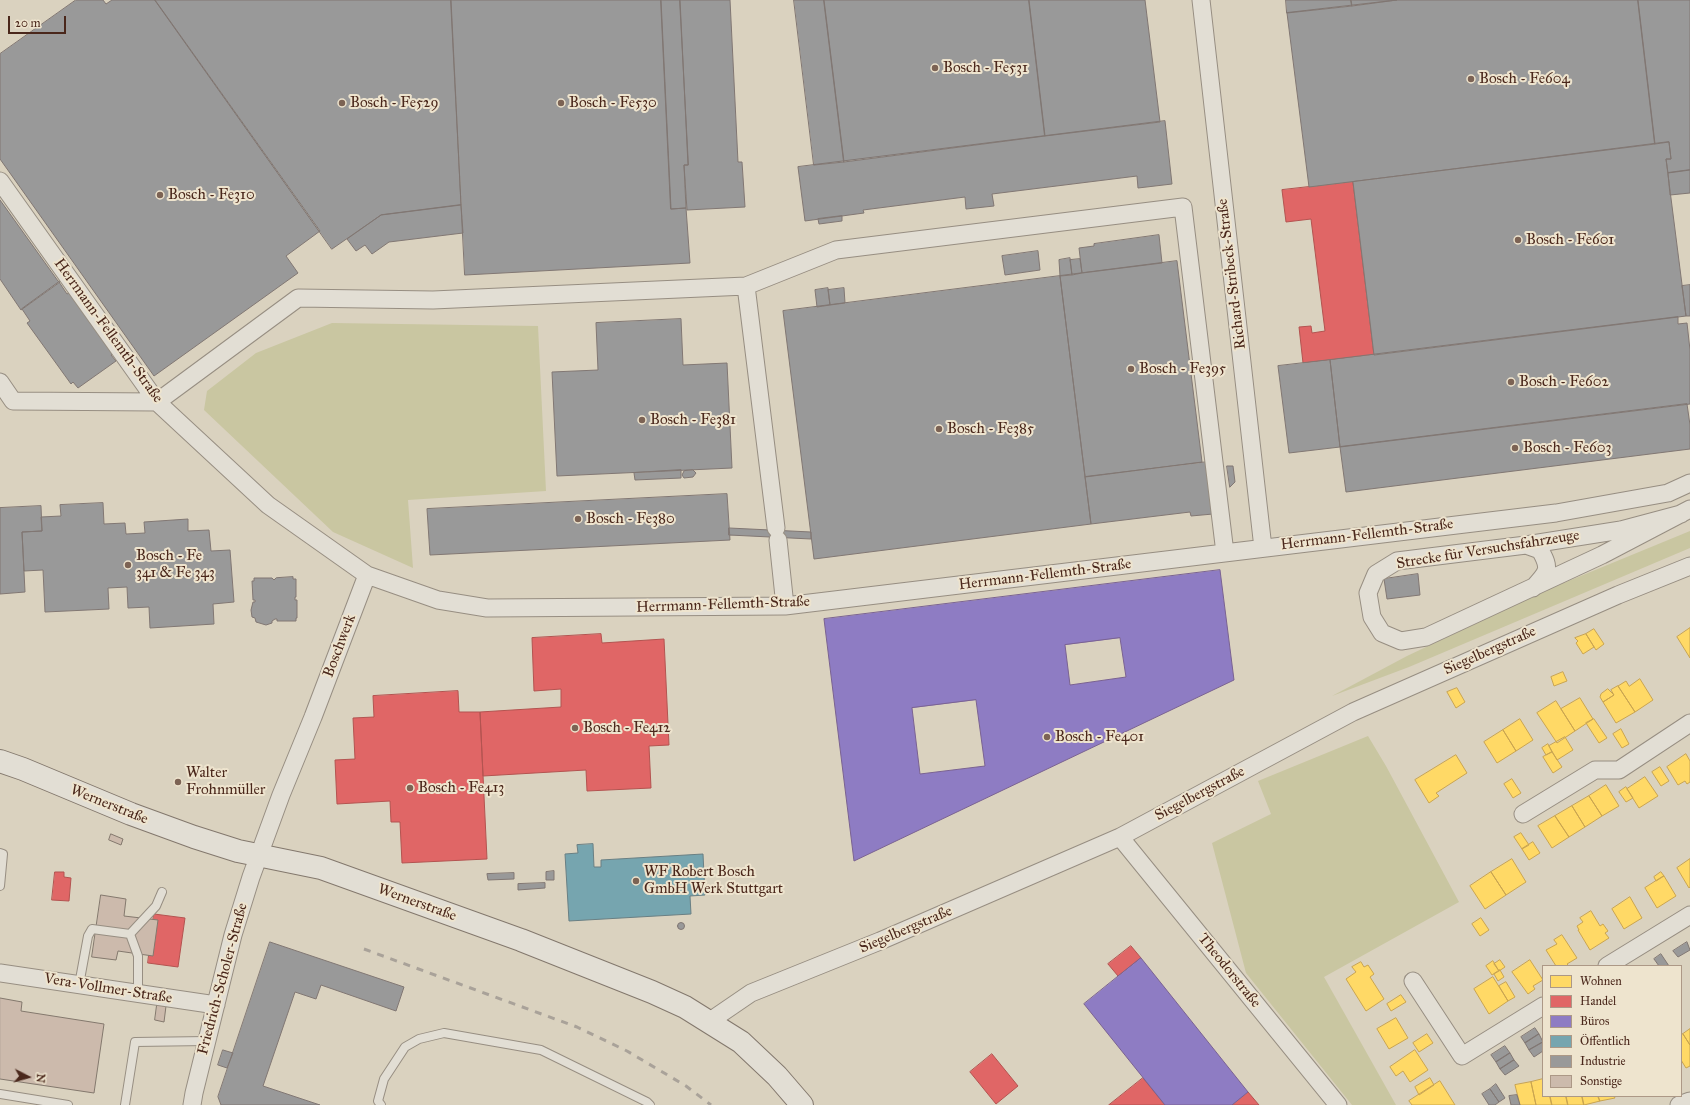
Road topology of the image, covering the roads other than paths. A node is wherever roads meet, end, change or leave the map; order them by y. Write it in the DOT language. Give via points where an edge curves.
graph roads {
  1 [pos="1201,0"];
  2 [pos="0,182"];
  3 [pos="746,286"];
  4 [pos="0,382"];
  5 [pos="5,398"];
  6 [pos="157,402"];
  7 [pos="1690,483"];
  8 [pos="1686,511"];
  9 [pos="1526,545"];
  10 [pos="1263,548"];
  11 [pos="1225,553"];
  12 [pos="1690,566"];
  13 [pos="367,575"];
  14 [pos="1533,588"];
  15 [pos="785,606"];
  16 [pos="1690,723"];
  17 [pos="0,761"];
  18 [pos="1523,814"];
  19 [pos="1120,837"];
  20 [pos="0,853"];
  21 [pos="260,855"];
  22 [pos="0,886"];
  23 [pos="162,892"];
  24 [pos="1690,915"];
  25 [pos="130,934"];
  26 [pos="1610,965"];
  27 [pos="0,973"];
  28 [pos="1413,981"];
  29 [pos="79,985"];
  30 [pos="138,994"];
  31 [pos="216,1005"];
  32 [pos="1542,1007"];
  33 [pos="710,1021"];
  34 [pos="207,1041"];
  35 [pos="0,1094"];
  36 [pos="1690,1101"];
  37 [pos="68,1105"];
  38 [pos="125,1105"];
  39 [pos="192,1105"];
  40 [pos="381,1105"];
  41 [pos="650,1105"];
  42 [pos="802,1105"];
  43 [pos="1338,1105"];
  44 [pos="1679,1105"];
  1 -- 10 [label="street, Richard-Stribeck-Straße"];
  2 -- 6 [label="street, Herrmann-Fellemth-Straße"];
  3 -- 6 [label="street" via="433,300 298,298"];
  3 -- 11 [label="street" via="836,250 1183,208"];
  3 -- 15 [label="street"];
  4 -- 5 [label="street"];
  5 -- 6 [label="street" via="13,401"];
  6 -- 13 [label="street, Herrmann-Fellemth-Straße" via="268,505"];
  7 -- 10 [label="street, Herrmann-Fellemth-Straße" via="1668,493 1556,512"];
  8 -- 9 [label="street, Strecke für Versuchsfahrzeuge" via="1621,530"];
  8 -- 14 [label="street, Strecke für Versuchsfahrzeuge"];
  9 -- 14 [label="street" via="1540,550 1546,562 1545,575"];
  9 -- 14 [label="street, Strecke für Versuchsfahrzeuge" via="1397,561 1376,574 1368,593 1372,617 1382,633 1401,641 1426,637"];
  10 -- 11 [label="street, Herrmann-Fellemth-Straße"];
  11 -- 15 [label="street, Herrmann-Fellemth-Straße"];
  12 -- 19 [label="street, Siegelbergstraße" via="1618,595 1353,712"];
  13 -- 15 [label="street, Herrmann-Fellemth-Straße" via="438,600 487,608"];
  13 -- 21 [label="street, Boschwerk"];
  16 -- 18 [label="street" via="1619,770 1595,770"];
  17 -- 21 [label="main road, Wernerstraße" via="213,844"];
  19 -- 33 [label="street, Siegelbergstraße" via="880,941 751,993"];
  19 -- 43 [label="street, Theodorstraße"];
  20 -- 22 [label="lane" via="3,854"];
  21 -- 31 [label="street, Friedrich-Scholer-Straße" via="233,935"];
  21 -- 33 [label="main road, Wernerstraße" via="321,868 521,940 652,992"];
  23 -- 25 [label="lane" via="156,906"];
  24 -- 26 [label="street"];
  25 -- 29 [label="lane" via="92,929 88,936"];
  25 -- 30 [label="lane" via="138,956"];
  27 -- 29 [label="street, Vera-Vollmer-Straße"];
  28 -- 32 [label="street" via="1462,1056"];
  29 -- 30 [label="street, Vera-Vollmer-Straße"];
  30 -- 31 [label="street, Vera-Vollmer-Straße"];
  31 -- 34 [label="street, Friedrich-Scholer-Straße"];
  33 -- 42 [label="main road, Wernerstraße" via="741,1042 777,1076"];
  34 -- 38 [label="lane" via="135,1042"];
  34 -- 39 [label="street, Friedrich-Scholer-Straße"];
  35 -- 37 [label="lane"];
  36 -- 44 [label="street"];
  40 -- 41 [label="lane" via="378,1102 384,1079 404,1047 419,1039 444,1033 541,1050"];
}
